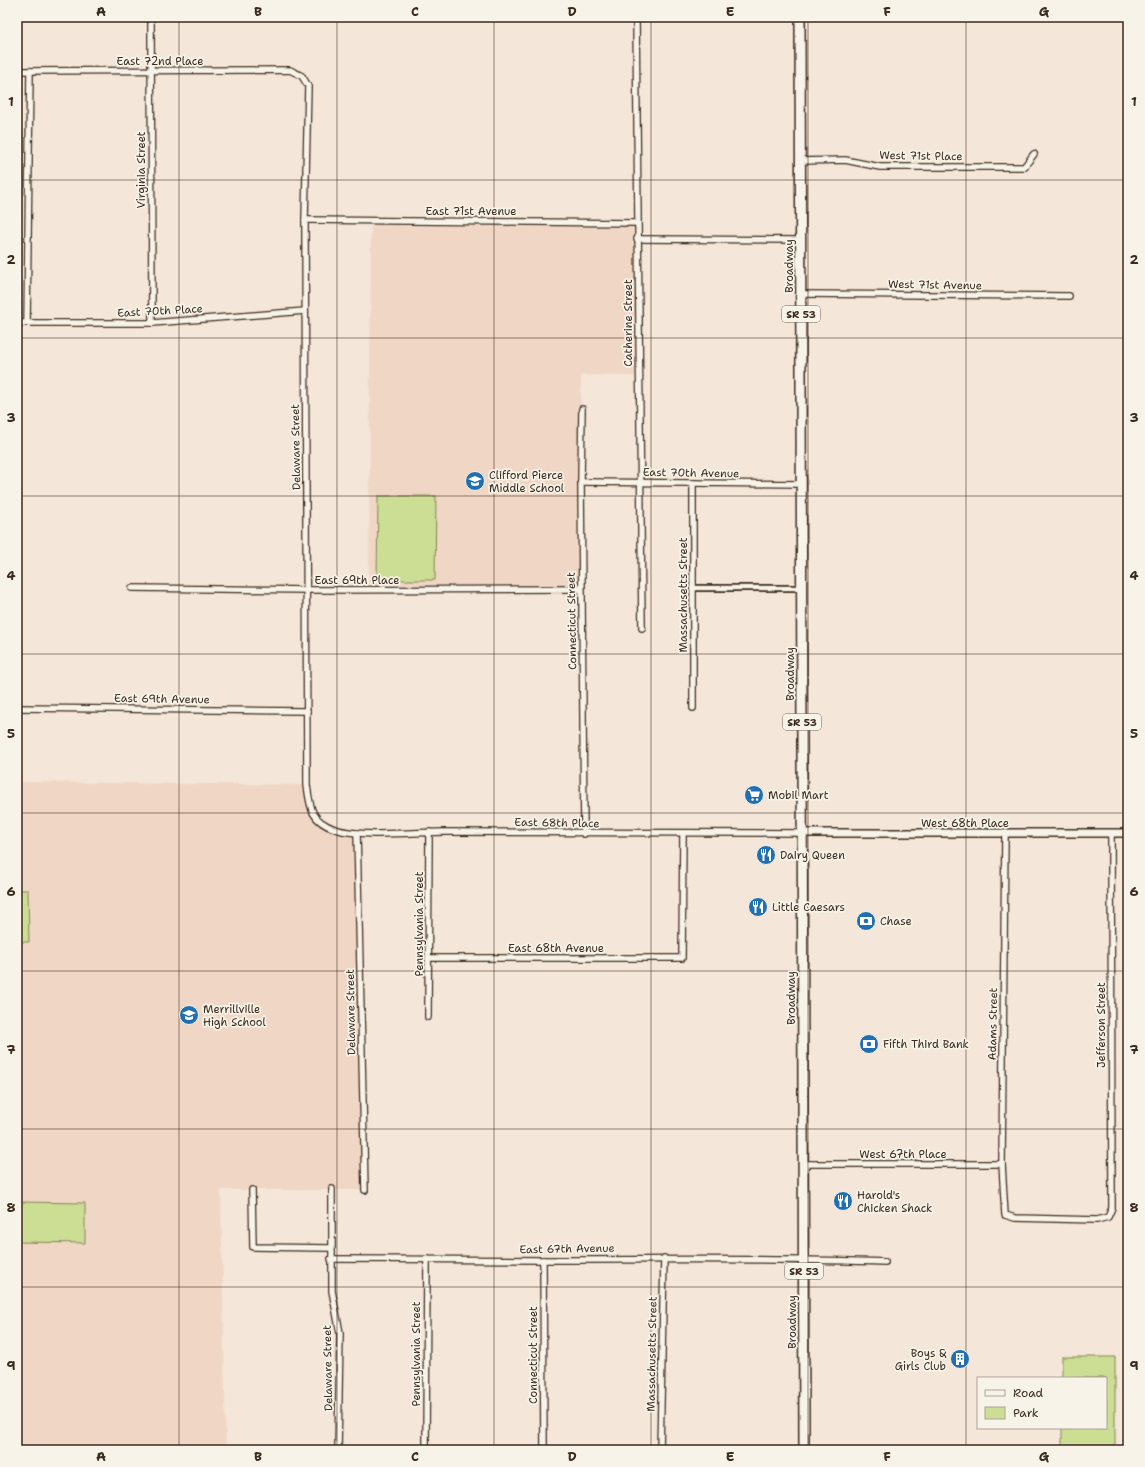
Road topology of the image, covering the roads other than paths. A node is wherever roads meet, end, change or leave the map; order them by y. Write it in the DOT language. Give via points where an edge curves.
graph roads {
  1 [pos="151,17"];
  2 [pos="636,17"];
  3 [pos="800,17"];
  4 [pos="17,71"];
  5 [pos="30,71"];
  6 [pos="151,71"];
  7 [pos="302,76"];
  8 [pos="1034,154"];
  9 [pos="800,161"];
  10 [pos="305,220"];
  11 [pos="637,223"];
  12 [pos="638,239"];
  13 [pos="801,240"];
  14 [pos="801,294"];
  15 [pos="1069,296"];
  16 [pos="305,311"];
  17 [pos="17,323"];
  18 [pos="27,323"];
  19 [pos="152,323"];
  20 [pos="582,408"];
  21 [pos="580,482"];
  22 [pos="639,482"];
  23 [pos="694,483"];
  24 [pos="801,484"];
  25 [pos="132,588"];
  26 [pos="692,588"];
  27 [pos="802,588"];
  28 [pos="581,589"];
  29 [pos="307,590"];
  30 [pos="642,628"];
  31 [pos="17,708"];
  32 [pos="693,708"];
  33 [pos="307,711"];
  34 [pos="314,817"];
  35 [pos="429,832"];
  36 [pos="357,833"];
  37 [pos="683,833"];
  38 [pos="802,833"];
  39 [pos="1111,833"];
  40 [pos="1128,833"];
  41 [pos="584,834"];
  42 [pos="1005,834"];
  43 [pos="430,958"];
  44 [pos="428,1017"];
  45 [pos="803,1164"];
  46 [pos="1002,1164"];
  47 [pos="252,1190"];
  48 [pos="332,1190"];
  49 [pos="365,1190"];
  50 [pos="1006,1215"];
  51 [pos="331,1248"];
  52 [pos="664,1258"];
  53 [pos="331,1259"];
  54 [pos="426,1259"];
  55 [pos="804,1259"];
  56 [pos="543,1260"];
  57 [pos="886,1262"];
  58 [pos="338,1450"];
  59 [pos="426,1450"];
  60 [pos="544,1450"];
  61 [pos="660,1450"];
  62 [pos="804,1450"];
  1 -- 6 [label="street, Virginia Street"];
  2 -- 11 [label="street, Catherine Street"];
  3 -- 9 [label="main road, Broadway / SR 53"];
  4 -- 5 [label="street, East 72nd Place"];
  5 -- 6 [label="street, East 72nd Place"];
  5 -- 18 [label="street"];
  6 -- 7 [label="street, East 72nd Place" via="290,70"];
  6 -- 19 [label="street, Virginia Street"];
  7 -- 10 [label="street, Delaware Street" via="308,86"];
  8 -- 9 [label="street, West 71st Place" via="1024,167 880,167 845,160"];
  9 -- 13 [label="main road, Broadway / SR 53"];
  10 -- 11 [label="street, East 71st Avenue"];
  10 -- 16 [label="street, Delaware Street"];
  11 -- 12 [label="street, Catherine Street"];
  12 -- 13 [label="street"];
  12 -- 22 [label="street, Catherine Street"];
  13 -- 14 [label="main road, Broadway / SR 53"];
  14 -- 15 [label="street, West 71st Avenue"];
  14 -- 24 [label="main road, Broadway / SR 53"];
  16 -- 19 [label="street, East 70th Place"];
  16 -- 29 [label="street, Delaware Street"];
  17 -- 18 [label="street, East 70th Place"];
  18 -- 19 [label="street, East 70th Place"];
  20 -- 21 [label="street, Connecticut Street"];
  21 -- 22 [label="street, East 70th Avenue"];
  21 -- 28 [label="street, Connecticut Street"];
  22 -- 23 [label="street, East 70th Avenue"];
  22 -- 30 [label="street, Catherine Street"];
  23 -- 24 [label="street, East 70th Avenue"];
  23 -- 26 [label="street, Massachusetts Street"];
  24 -- 27 [label="main road, Broadway / SR 53"];
  25 -- 29 [label="street, East 69th Place"];
  26 -- 27 [label="street"];
  26 -- 32 [label="street, Massachusetts Street"];
  27 -- 38 [label="main road, Broadway / SR 53"];
  28 -- 29 [label="street, East 69th Place"];
  28 -- 41 [label="street, Connecticut Street"];
  29 -- 33 [label="street, Delaware Street"];
  31 -- 33 [label="street, East 69th Avenue"];
  33 -- 34 [label="street, Delaware Street" via="306,785"];
  34 -- 36 [label="street, East 68th Place" via="335,829"];
  35 -- 36 [label="street, East 68th Place"];
  35 -- 41 [label="street, East 68th Place"];
  35 -- 43 [label="street, Pennsylvania Street"];
  36 -- 49 [label="street, Delaware Street"];
  37 -- 38 [label="street, East 68th Place"];
  37 -- 41 [label="street, East 68th Place"];
  37 -- 43 [label="street, East 68th Avenue" via="682,958"];
  38 -- 42 [label="street, West 68th Place"];
  38 -- 45 [label="main road, Broadway / SR 53"];
  39 -- 40 [label="street, West 68th Place"];
  39 -- 42 [label="street, West 68th Place"];
  39 -- 50 [label="street, Jefferson Street" via="1112,1208 1108,1217 1098,1220 1015,1218"];
  42 -- 46 [label="street, Adams Street"];
  43 -- 44 [label="street, Pennsylvania Street"];
  45 -- 46 [label="street, West 67th Place"];
  45 -- 55 [label="main road, Broadway / SR 53"];
  46 -- 50 [label="street, Adams Street"];
  47 -- 51 [label="street" via="253,1248"];
  48 -- 51 [label="street, Delaware Street"];
  51 -- 53 [label="street, Delaware Street"];
  52 -- 55 [label="street, East 67th Avenue"];
  52 -- 56 [label="street, East 67th Avenue"];
  52 -- 61 [label="street, Massachusetts Street"];
  53 -- 54 [label="street, East 67th Avenue"];
  53 -- 58 [label="street, Delaware Street" via="332,1291 340,1333"];
  54 -- 56 [label="street, East 67th Avenue"];
  54 -- 59 [label="street, Pennsylvania Street"];
  55 -- 57 [label="street, East 67th Avenue"];
  55 -- 62 [label="main road, Broadway / SR 53"];
  56 -- 60 [label="street, Connecticut Street"];
}
